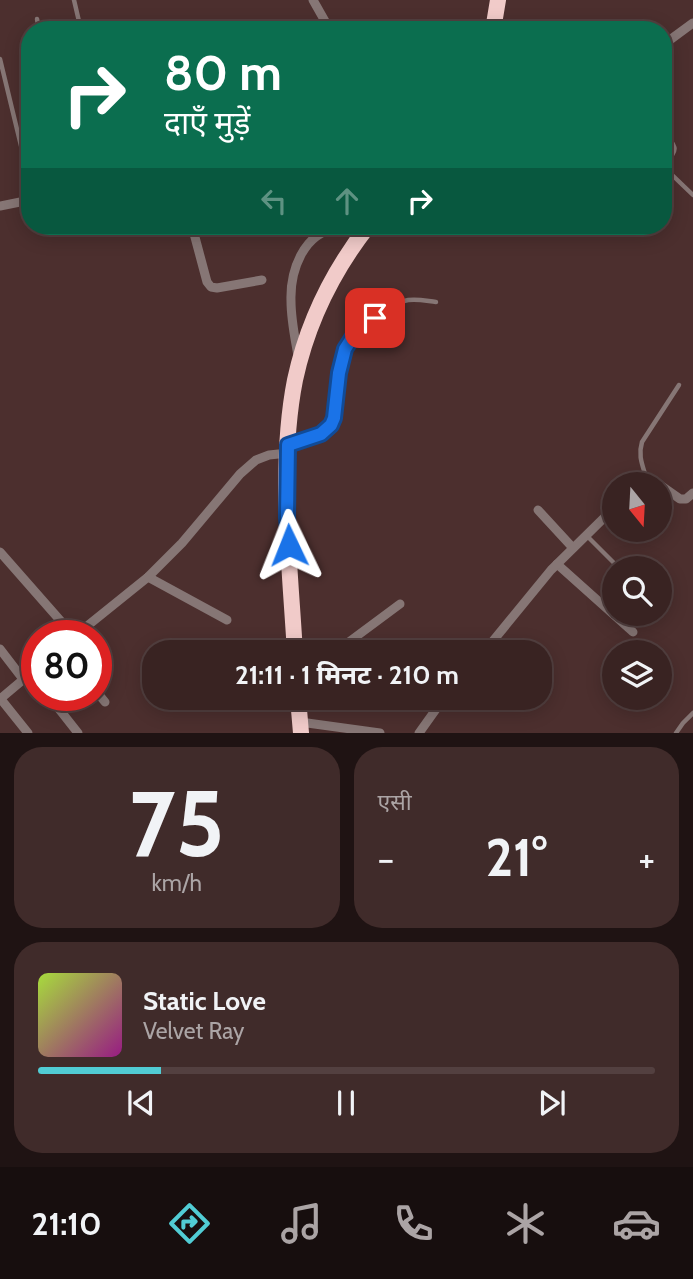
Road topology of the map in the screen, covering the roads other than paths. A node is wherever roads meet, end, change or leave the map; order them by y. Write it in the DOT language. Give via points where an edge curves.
graph roads {
  1 [pos="74,0"];
  2 [pos="313,0"];
  3 [pos="498,0"];
  4 [pos="79,21"];
  5 [pos="325,21"];
  6 [pos="494,21"];
  7 [pos="693,23"];
  8 [pos="672,38"];
  9 [pos="0,59"];
  10 [pos="672,141"];
  11 [pos="21,146"];
  12 [pos="672,156"];
  13 [pos="672,175"];
  14 [pos="693,195"];
  15 [pos="21,202"];
  16 [pos="0,206"];
  17 [pos="194,235"];
  18 [pos="320,235"];
  19 [pos="361,235"];
  20 [pos="262,280"];
  21 [pos="436,302"];
  22 [pos="299,365"];
  23 [pos="679,385"];
  24 [pos="288,449"];
  25 [pos="644,472"];
  26 [pos="693,493"];
  27 [pos="672,494"];
  28 [pos="538,510"];
  29 [pos="602,520"];
  30 [pos="586,535"];
  31 [pos="573,548"];
  32 [pos="0,552"];
  33 [pos="607,556"];
  34 [pos="557,564"];
  35 [pos="148,577"];
  36 [pos="400,604"];
  37 [pos="61,620"];
  38 [pos="93,620"];
  39 [pos="228,620"];
  40 [pos="633,632"];
  41 [pos="294,640"];
  42 [pos="352,640"];
  43 [pos="494,640"];
  44 [pos="0,649"];
  45 [pos="21,666"];
  46 [pos="21,683"];
  47 [pos="0,699"];
  48 [pos="435,710"];
  49 [pos="61,711"];
  50 [pos="693,713"];
  51 [pos="300,727"];
  52 [pos="29,733"];
  53 [pos="78,733"];
  54 [pos="380,733"];
  55 [pos="419,733"];
  56 [pos="676,733"];
  1 -- 4 [label="lane"];
  2 -- 5 [label="street"];
  3 -- 6 [label="highway"];
  7 -- 8 [label="street"];
  9 -- 11 [label="lane"];
  10 -- 12 [label="lane" via="676,150"];
  13 -- 14 [label="lane"];
  15 -- 16 [label="street"];
  17 -- 20 [label="street" via="211,287"];
  18 -- 22 [label="street" via="310,242 293,274 291,300"];
  19 -- 22 [label="highway" via="326,290"];
  21 -- 24 [label="lane" via="402,301 354,335 345,349 331,425"];
  22 -- 24 [label="highway"];
  23 -- 25 [label="lane" via="642,442 639,451"];
  24 -- 35 [label="street" via="256,460 240,474"];
  24 -- 41 [label="highway"];
  26 -- 27 [label="street" via="686,499"];
  28 -- 31 [label="street"];
  29 -- 30 [label="street"];
  30 -- 31 [label="street"];
  30 -- 33 [label="lane"];
  31 -- 34 [label="street"];
  32 -- 37 [label="street"];
  34 -- 40 [label="street"];
  34 -- 43 [label="street"];
  35 -- 38 [label="street"];
  35 -- 39 [label="street"];
  36 -- 42 [label="street"];
  44 -- 45 [label="street"];
  46 -- 47 [label="street"];
  47 -- 52 [label="street"];
  48 -- 55 [label="street"];
  49 -- 53 [label="street"];
  50 -- 56 [label="lane"];
  51 -- 54 [label="street"];
}
